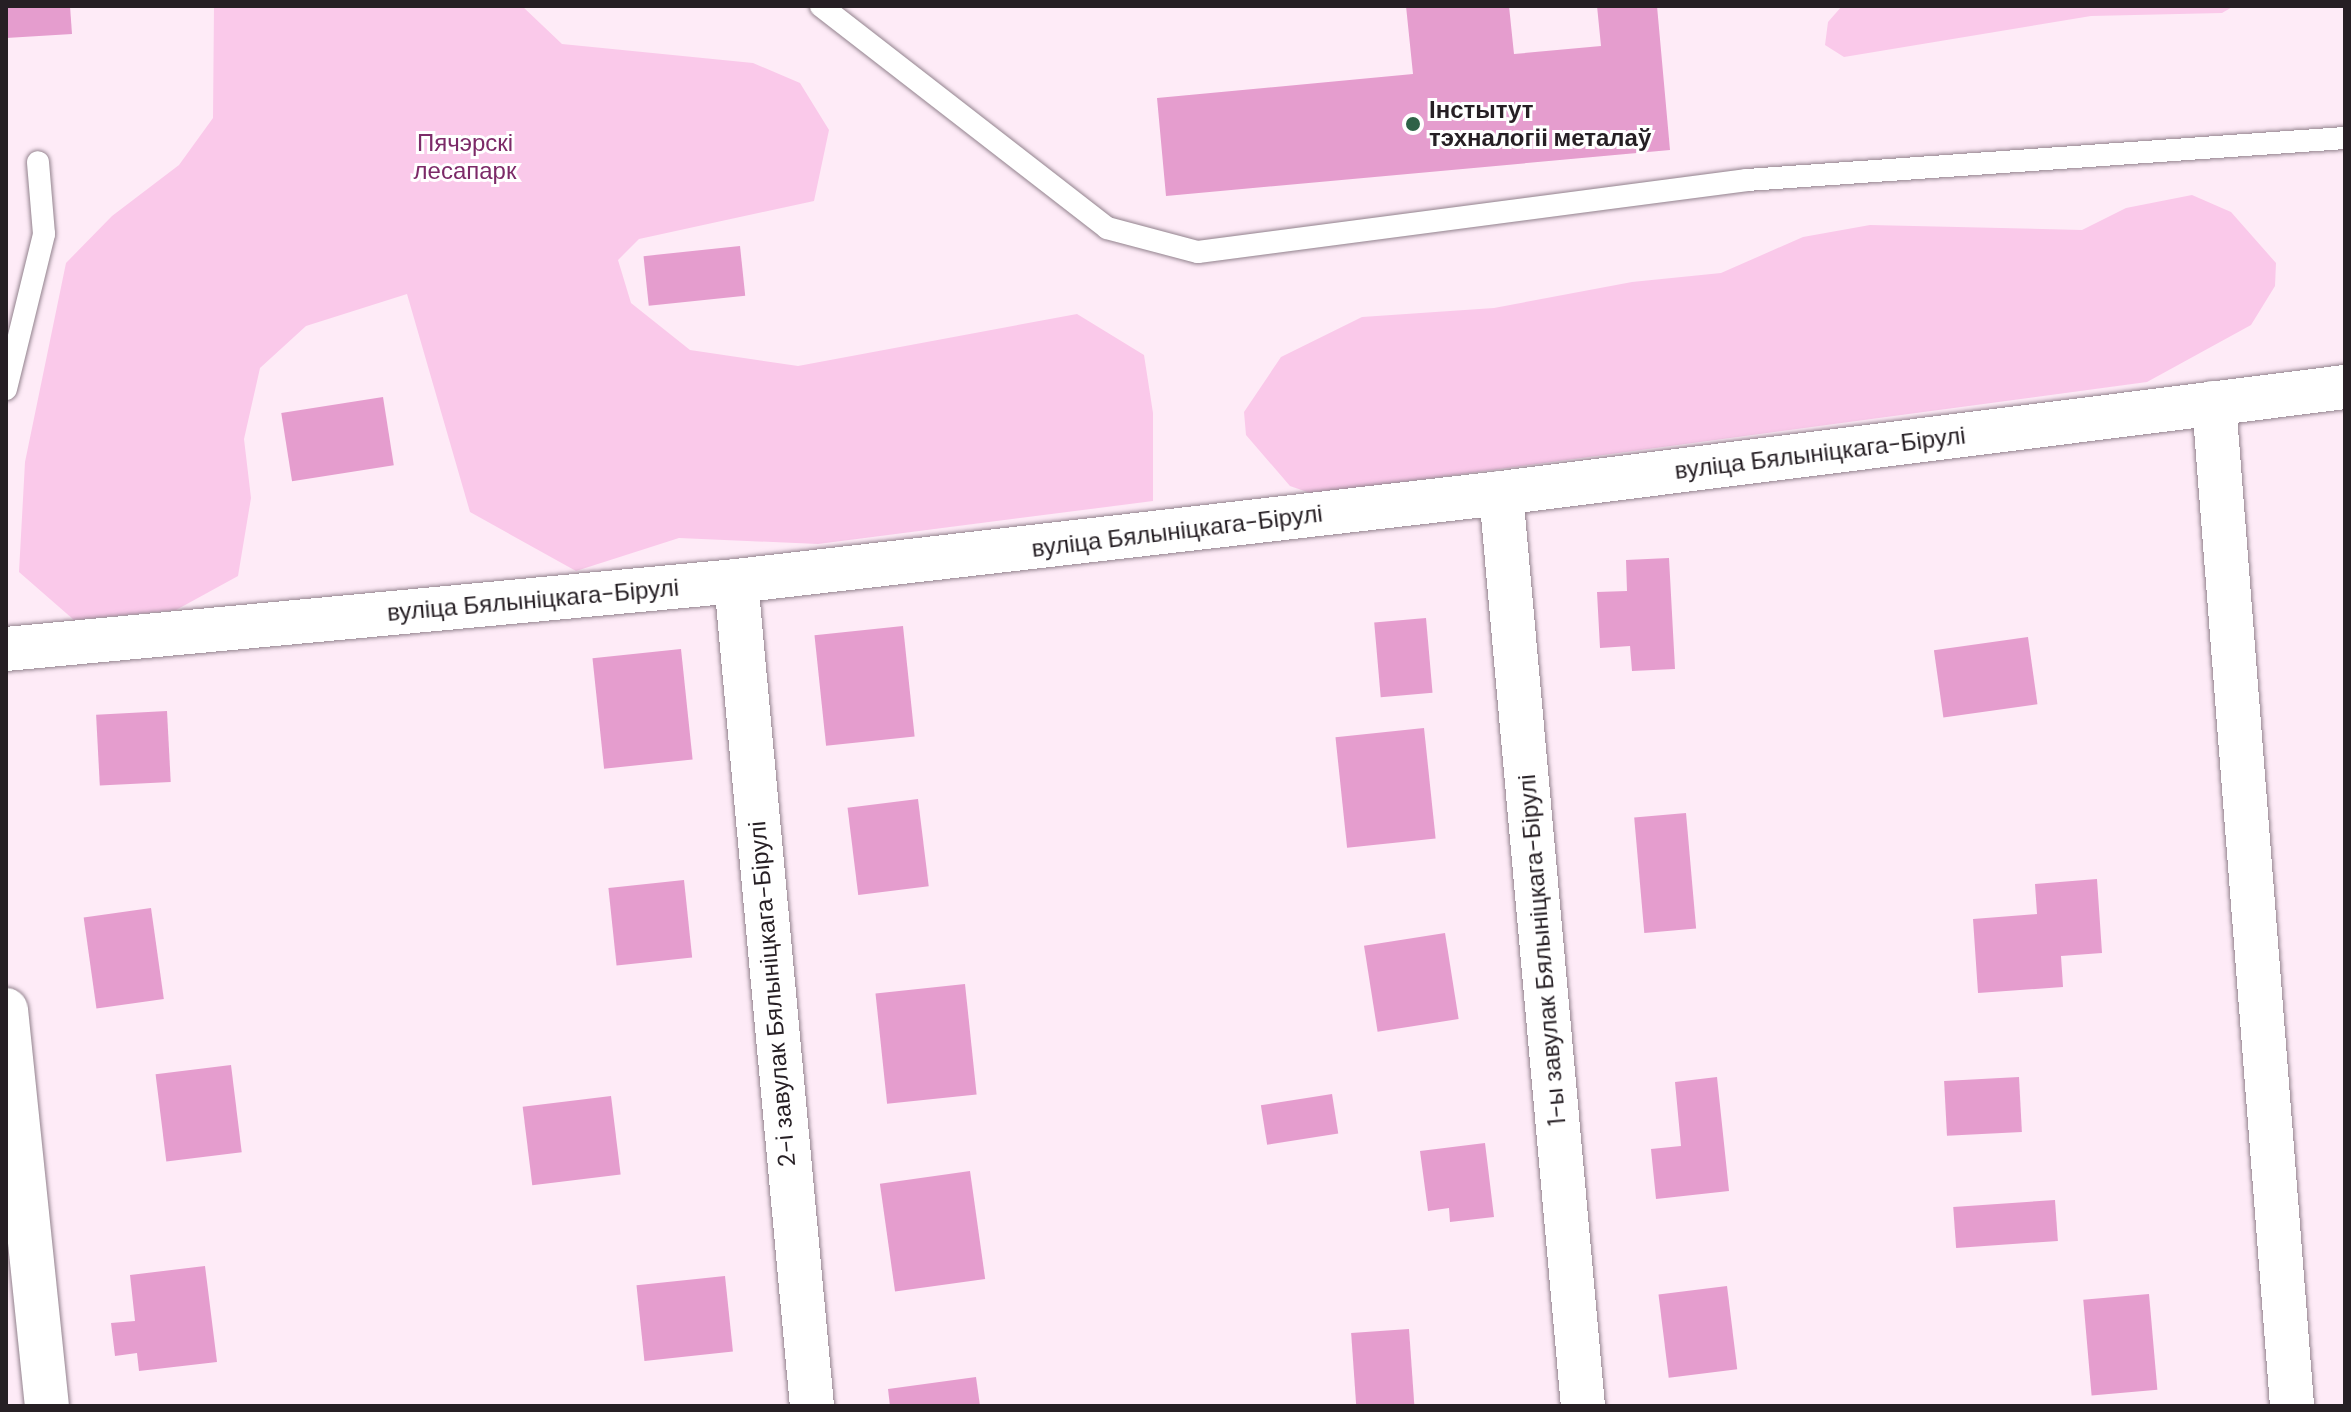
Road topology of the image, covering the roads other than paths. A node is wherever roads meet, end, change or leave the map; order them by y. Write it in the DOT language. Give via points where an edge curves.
graph roads {
  1 [pos="821,6"];
  2 [pos="2345,138"];
  3 [pos="38,162"];
  4 [pos="2345,387"];
  5 [pos="6,389"];
  6 [pos="2214,403"];
  7 [pos="1501,493"];
  8 [pos="736,581"];
  9 [pos="6,649"];
  10 [pos="6,1010"];
  11 [pos="47,1406"];
  12 [pos="812,1406"];
  13 [pos="1583,1406"];
  14 [pos="2292,1406"];
  1 -- 2 [label="lane" via="1107,228 1198,252 1747,180"];
  3 -- 5 [label="lane" via="44,234"];
  4 -- 6 [label="street, вуліца Бялыніцкага-Бірулі"];
  6 -- 7 [label="street, вуліца Бялыніцкага-Бірулі"];
  6 -- 14 [label="street"];
  7 -- 8 [label="street, вуліца Бялыніцкага-Бірулі"];
  7 -- 13 [label="street, 1-ы завулак Бялыніцкага-Бірулі"];
  8 -- 9 [label="street, вуліца Бялыніцкага-Бірулі"];
  8 -- 12 [label="street, 2-і завулак Бялыніцкага-Бірулі"];
  10 -- 11 [label="street"];
}
